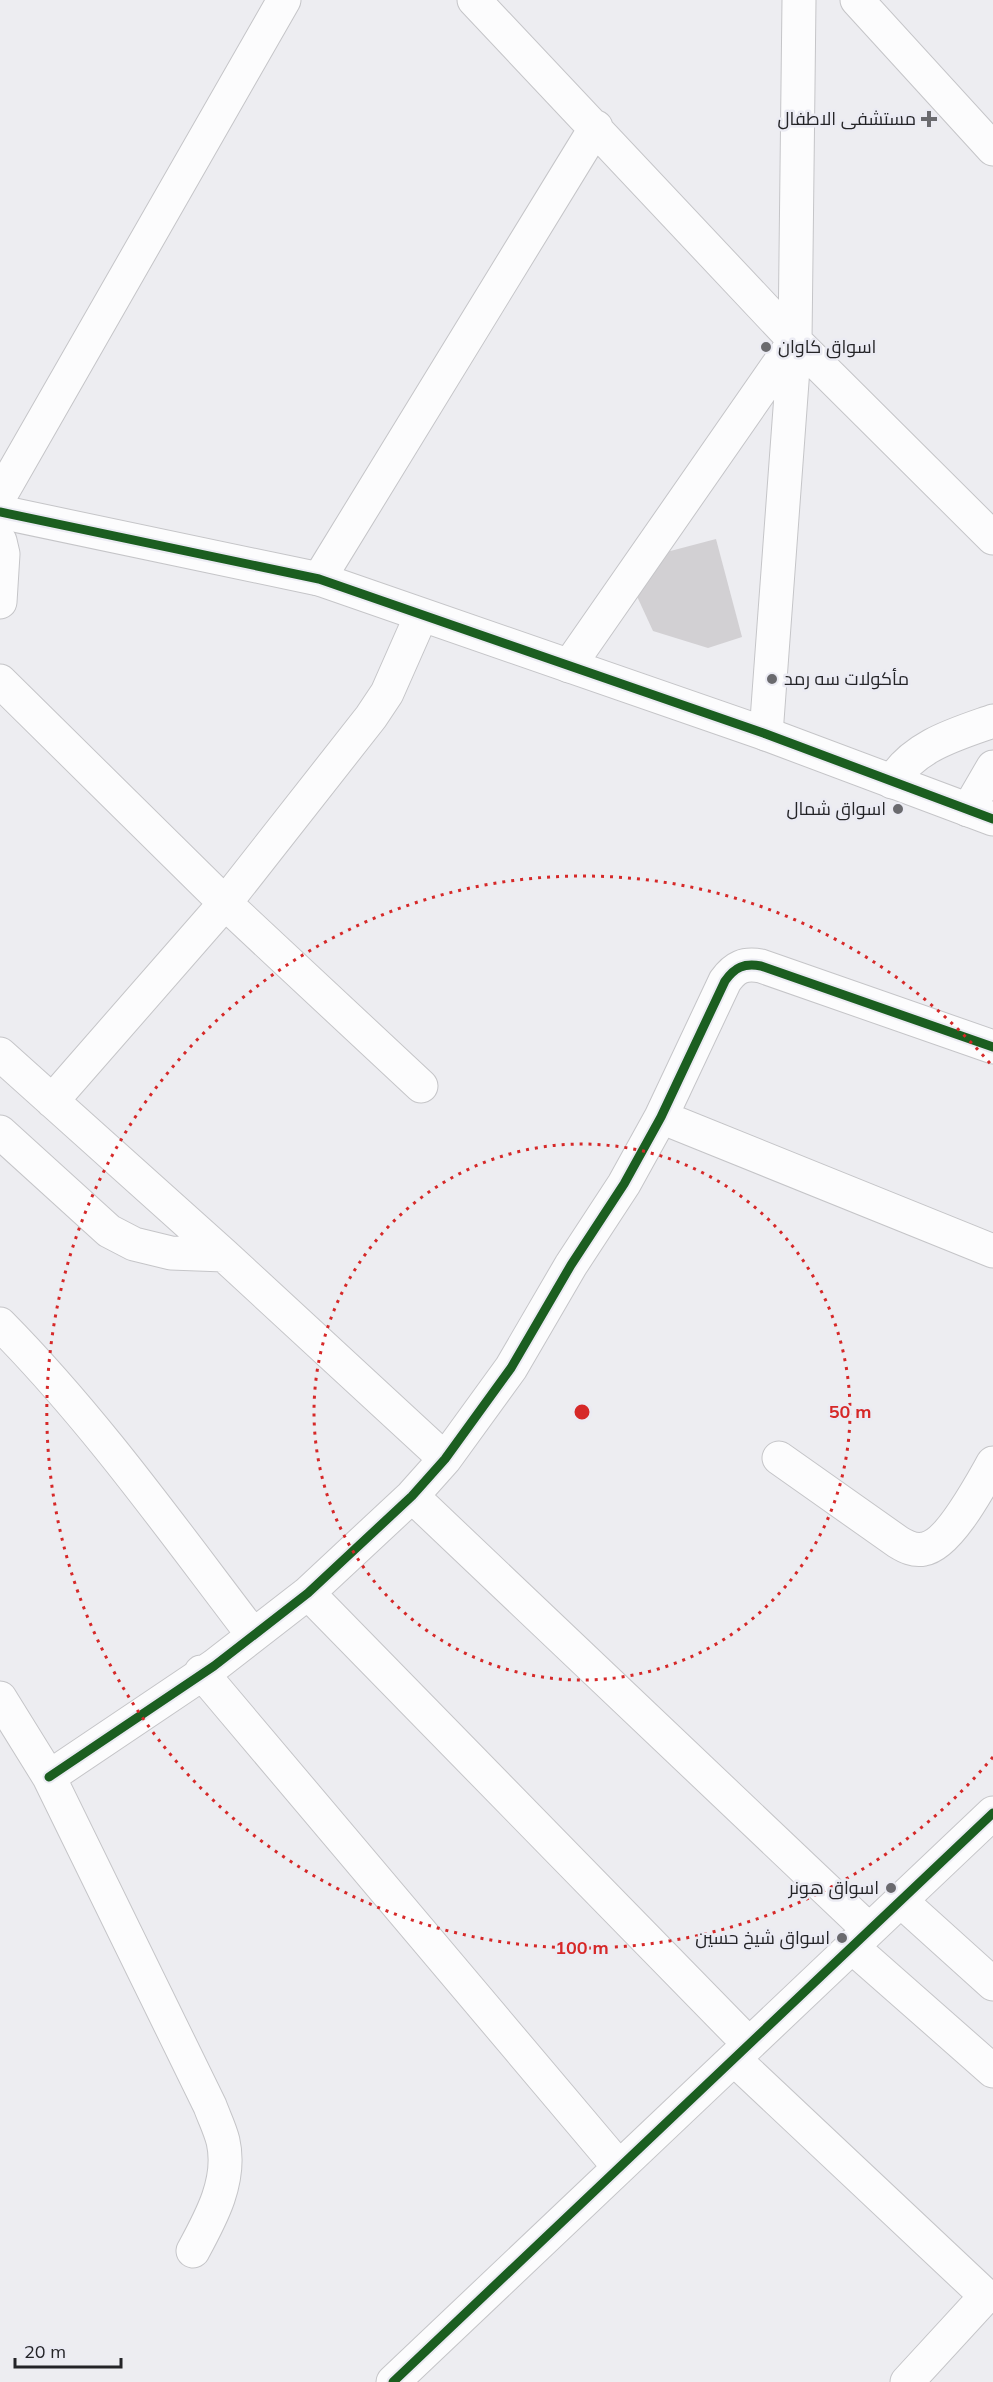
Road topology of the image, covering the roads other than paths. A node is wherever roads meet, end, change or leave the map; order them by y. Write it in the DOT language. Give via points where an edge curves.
graph roads {
  1 [pos="284,0"];
  2 [pos="474,0"];
  3 [pos="799,0"];
  4 [pos="857,0"];
  5 [pos="596,127"];
  6 [pos="993,149"];
  7 [pos="795,341"];
  8 [pos="0,496"];
  9 [pos="0,512"];
  10 [pos="993,538"];
  11 [pos="0,541"];
  12 [pos="319,579"];
  13 [pos="0,602"];
  14 [pos="421,616"];
  15 [pos="569,666"];
  16 [pos="0,681"];
  17 [pos="993,721"];
  18 [pos="766,734"];
  19 [pos="993,767"];
  20 [pos="892,782"];
  21 [pos="981,814"];
  22 [pos="225,903"];
  23 [pos="993,1047"];
  24 [pos="0,1054"];
  25 [pos="421,1086"];
  26 [pos="52,1101"];
  27 [pos="661,1117"];
  28 [pos="0,1132"];
  29 [pos="993,1251"];
  30 [pos="224,1255"];
  31 [pos="0,1324"];
  32 [pos="779,1458"];
  33 [pos="445,1459"];
  34 [pos="993,1463"];
  35 [pos="411,1496"];
  36 [pos="308,1593"];
  37 [pos="253,1635"];
  38 [pos="201,1672"];
  39 [pos="0,1698"];
  40 [pos="49,1777"];
  41 [pos="993,1813"];
  42 [pos="901,1900"];
  43 [pos="860,1938"];
  44 [pos="993,1984"];
  45 [pos="741,2051"];
  46 [pos="993,2071"];
  47 [pos="619,2167"];
  48 [pos="193,2251"];
  49 [pos="393,2382"];
  50 [pos="907,2382"];
  1 -- 8 [label="street"];
  2 -- 5 [label="street"];
  3 -- 7 [label="street"];
  4 -- 6 [label="street"];
  5 -- 7 [label="street"];
  5 -- 12 [label="street"];
  7 -- 10 [label="street"];
  7 -- 15 [label="street"];
  7 -- 18 [label="street"];
  9 -- 12 [label="street"];
  11 -- 13 [label="street"];
  12 -- 14 [label="street"];
  14 -- 15 [label="street"];
  14 -- 22 [label="street" via="387,693"];
  15 -- 18 [label="street"];
  16 -- 22 [label="street"];
  17 -- 20 [label="street" via="918,752"];
  18 -- 20 [label="street"];
  19 -- 21 [label="street"];
  20 -- 21 [label="street"];
  22 -- 25 [label="street"];
  22 -- 26 [label="street"];
  23 -- 27 [label="street" via="761,966 740,966 725,981"];
  24 -- 26 [label="street"];
  26 -- 30 [label="street"];
  27 -- 29 [label="street"];
  27 -- 33 [label="street" via="511,1368"];
  28 -- 30 [label="street" via="109,1231 134,1244 171,1253"];
  30 -- 33 [label="street"];
  31 -- 37 [label="street" via="43,1367 96,1430"];
  32 -- 34 [label="street" via="898,1542 915,1549 925,1549 942,1540"];
  33 -- 35 [label="street"];
  35 -- 36 [label="street"];
  35 -- 43 [label="street"];
  36 -- 37 [label="street"];
  36 -- 45 [label="street"];
  37 -- 38 [label="street"];
  38 -- 40 [label="street"];
  38 -- 47 [label="street"];
  39 -- 40 [label="street"];
  40 -- 48 [label="street" via="191,2064 223,2142 224,2172 215,2212"];
  41 -- 42 [label="street"];
  42 -- 43 [label="street"];
  42 -- 44 [label="street"];
  43 -- 45 [label="street"];
  43 -- 46 [label="street"];
  45 -- 47 [label="street"];
  45 -- 50 [label="street" via="986,2296"];
  47 -- 49 [label="street"];
}
